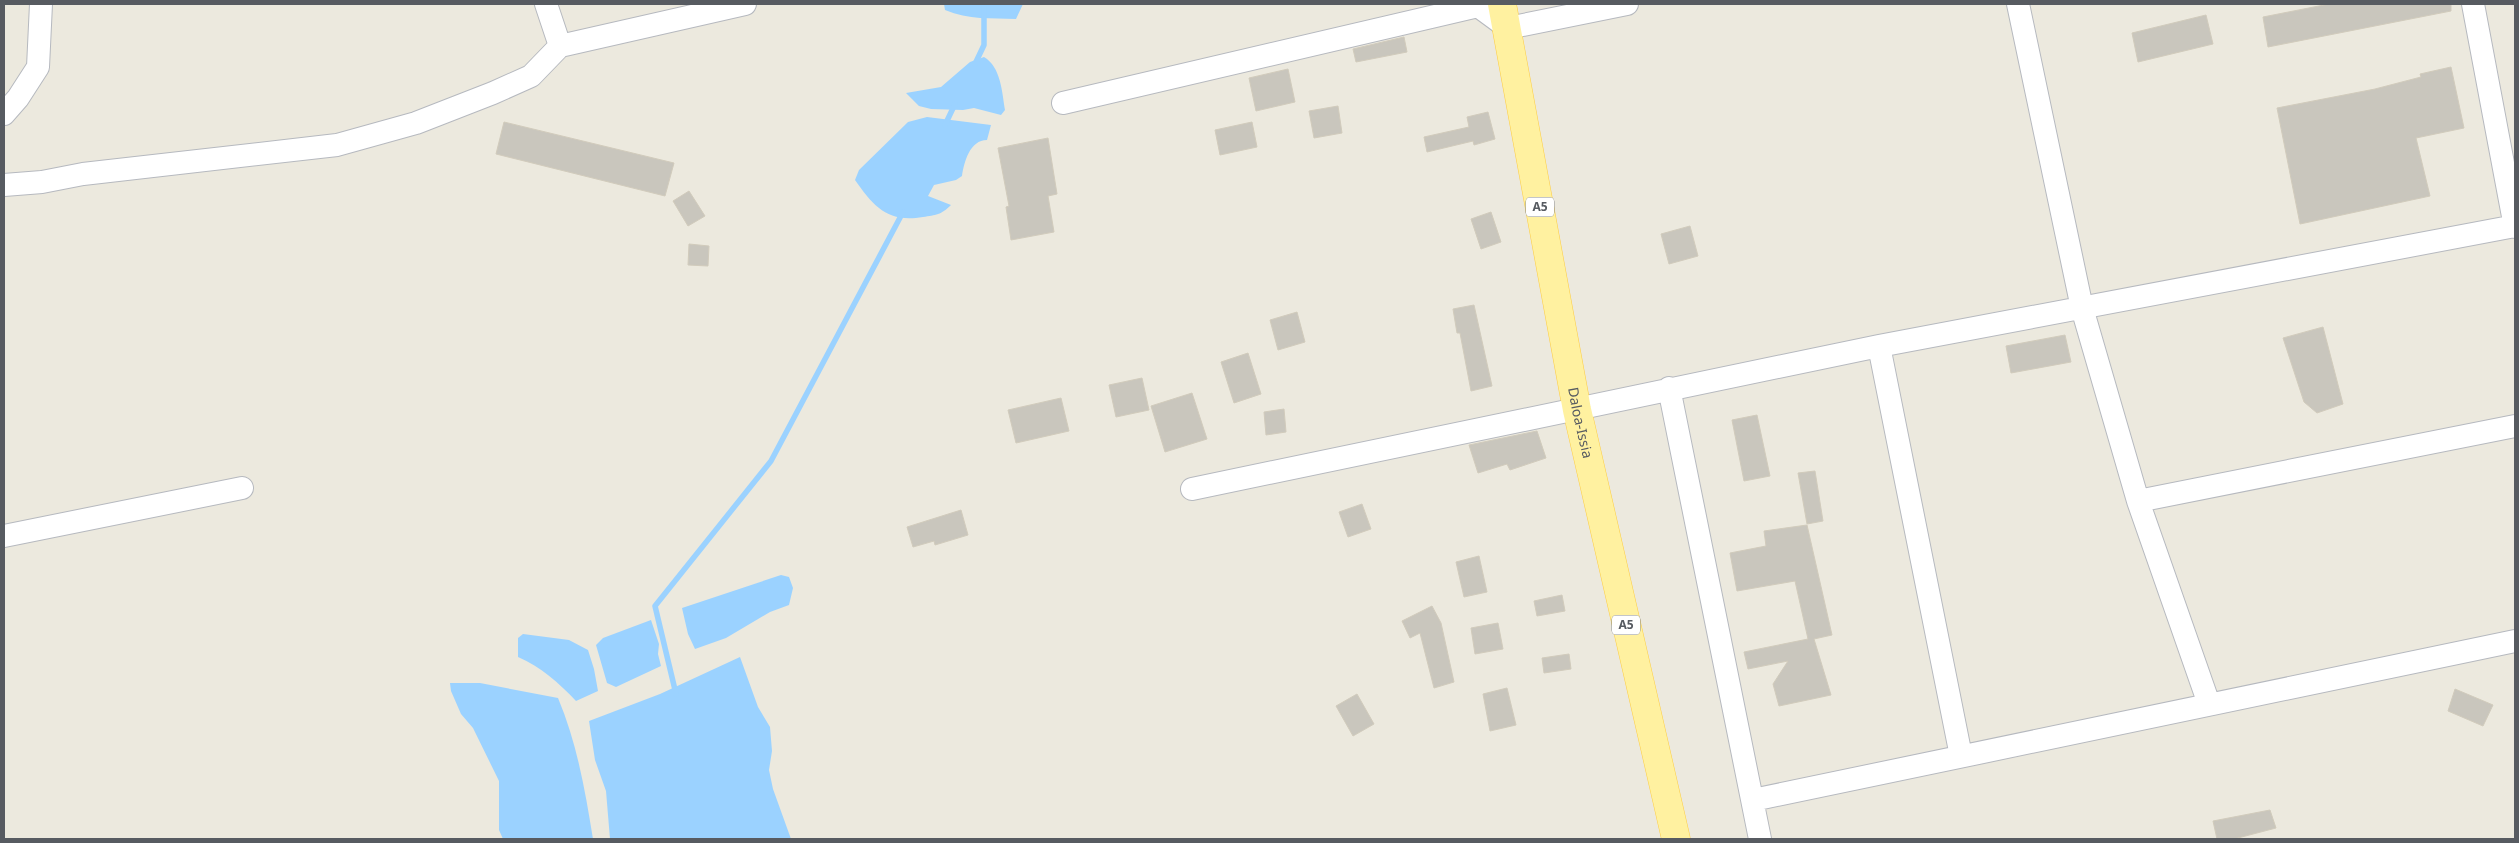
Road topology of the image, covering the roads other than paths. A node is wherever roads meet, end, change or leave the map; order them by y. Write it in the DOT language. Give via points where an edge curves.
graph roads {
  1 [pos="42,4"];
  2 [pos="546,4"];
  3 [pos="745,4"];
  4 [pos="1626,4"];
  5 [pos="2018,4"];
  6 [pos="2473,4"];
  7 [pos="1505,16"];
  8 [pos="560,46"];
  9 [pos="1063,103"];
  10 [pos="4,114"];
  11 [pos="4,185"];
  12 [pos="2515,226"];
  13 [pos="2082,308"];
  14 [pos="1879,346"];
  15 [pos="1669,388"];
  16 [pos="1576,410"];
  17 [pos="2515,426"];
  18 [pos="242,488"];
  19 [pos="1192,489"];
  20 [pos="2138,501"];
  21 [pos="4,536"];
  22 [pos="2515,641"];
  23 [pos="2209,704"];
  24 [pos="1961,756"];
  25 [pos="1753,800"];
  26 [pos="1676,839"];
  27 [pos="1760,839"];
  1 -- 10 [label="street" via="38,67"];
  2 -- 8 [label="street"];
  3 -- 8 [label="street"];
  4 -- 7 [label="street"];
  5 -- 13 [label="street"];
  6 -- 12 [label="street"];
  7 -- 9 [label="street" via="1478,6"];
  7 -- 16 [label="main road, Daloa-Issia / A5"];
  8 -- 11 [label="street" via="531,76 500,90 416,123 337,145"];
  12 -- 13 [label="street"];
  13 -- 14 [label="street"];
  13 -- 20 [label="street"];
  14 -- 15 [label="street"];
  14 -- 24 [label="street"];
  15 -- 16 [label="street"];
  15 -- 25 [label="street"];
  16 -- 19 [label="street"];
  16 -- 26 [label="main road, Daloa-Issia / A5"];
  17 -- 20 [label="street"];
  18 -- 21 [label="street"];
  20 -- 23 [label="street"];
  22 -- 23 [label="street"];
  23 -- 24 [label="street"];
  24 -- 25 [label="street"];
  25 -- 27 [label="street"];
}
